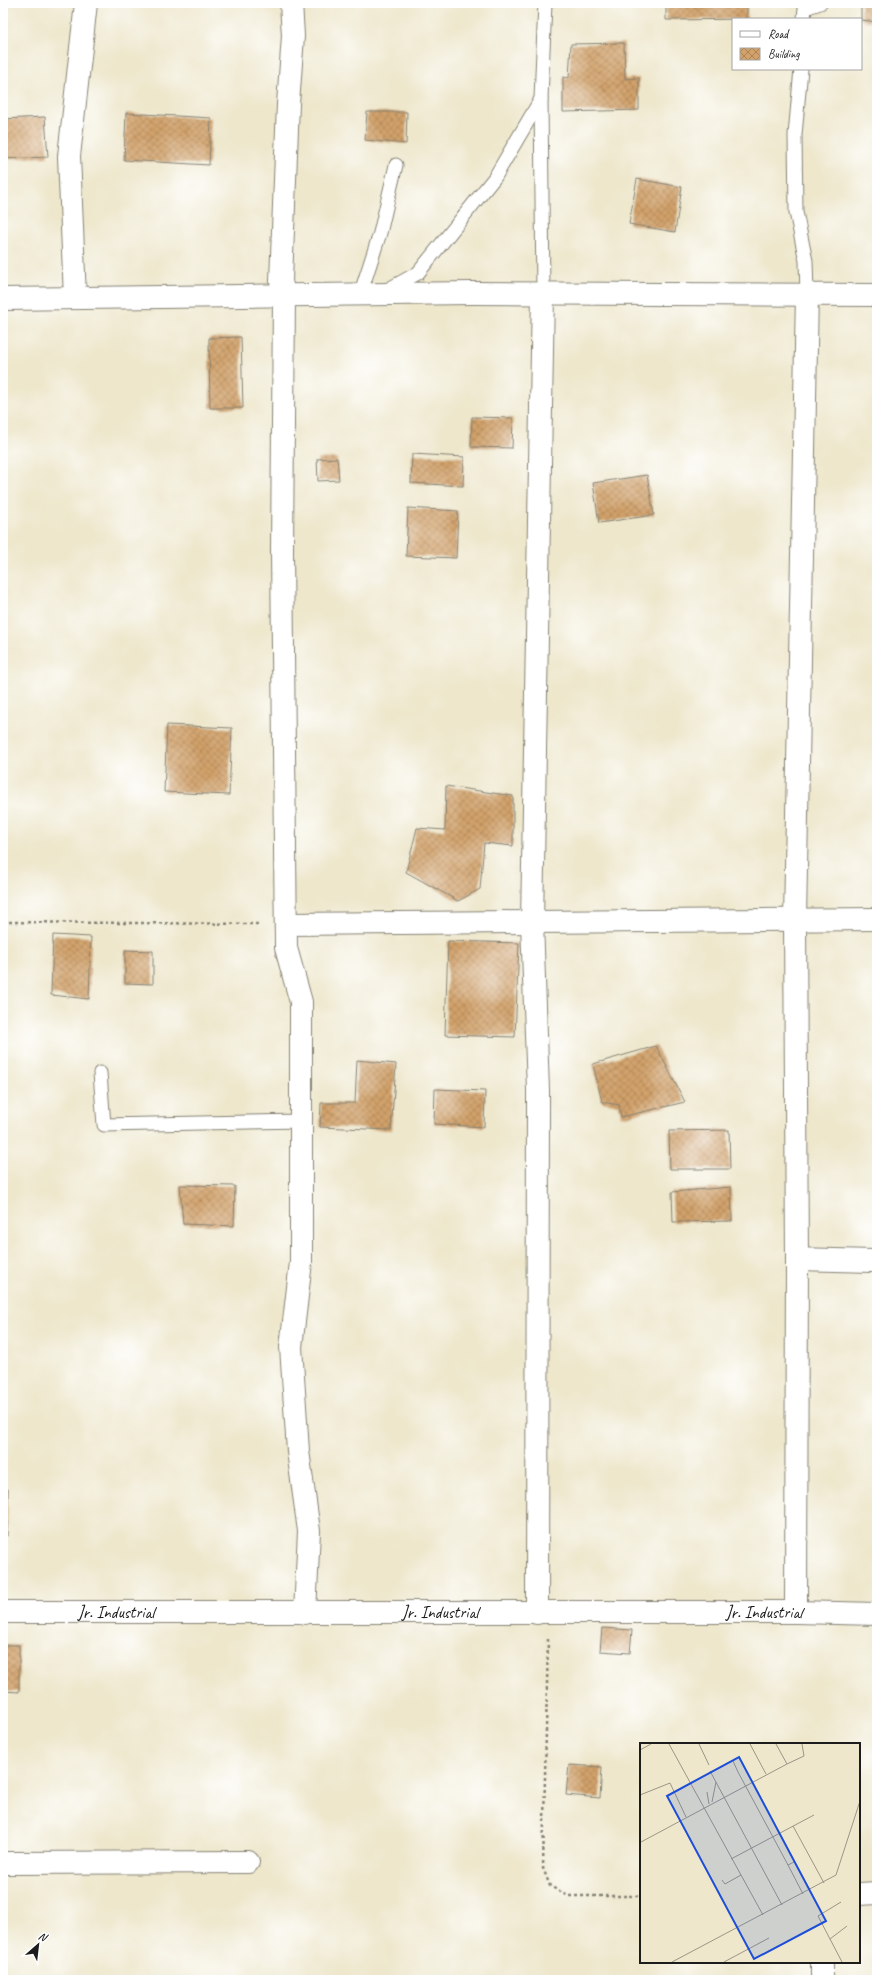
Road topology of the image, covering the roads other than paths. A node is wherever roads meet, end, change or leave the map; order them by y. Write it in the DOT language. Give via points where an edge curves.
graph roads {
  1 [pos="86,3"];
  2 [pos="291,3"];
  3 [pos="545,3"];
  4 [pos="820,3"];
  5 [pos="804,18"];
  6 [pos="801,70"];
  7 [pos="541,99"];
  8 [pos="396,165"];
  9 [pos="370,294"];
  10 [pos="543,294"];
  11 [pos="807,294"];
  12 [pos="877,294"];
  13 [pos="284,296"];
  14 [pos="75,298"];
  15 [pos="3,299"];
  16 [pos="877,919"];
  17 [pos="795,920"];
  18 [pos="532,922"];
  19 [pos="286,924"];
  20 [pos="100,1073"];
  21 [pos="302,1121"];
  22 [pos="796,1259"];
  23 [pos="873,1261"];
  24 [pos="3,1612"];
  25 [pos="796,1612"];
  26 [pos="304,1613"];
  27 [pos="543,1613"];
  28 [pos="877,1614"];
  29 [pos="248,1862"];
  30 [pos="3,1863"];
  31 [pos="877,1893"];
  32 [pos="860,1894"];
  33 [pos="822,1963"];
  34 [pos="822,1980"];
  1 -- 14 [label="street" via="69,156"];
  2 -- 13 [label="street" via="293,36 281,281"];
  3 -- 7 [label="lane"];
  4 -- 5 [label="lane" via="804,8"];
  6 -- 11 [label="lane" via="795,135 796,212 806,261"];
  7 -- 9 [label="lane" via="496,177 418,273"];
  7 -- 10 [label="lane"];
  8 -- 9 [label="lane" via="380,233"];
  9 -- 10 [label="street"];
  9 -- 13 [label="street"];
  10 -- 11 [label="street"];
  10 -- 18 [label="street"];
  11 -- 12 [label="street"];
  11 -- 17 [label="street"];
  13 -- 14 [label="street"];
  13 -- 19 [label="street" via="282,559"];
  14 -- 15 [label="street"];
  16 -- 17 [label="street"];
  17 -- 18 [label="street"];
  17 -- 22 [label="street"];
  18 -- 19 [label="street"];
  18 -- 27 [label="street" via="538,1090"];
  19 -- 21 [label="street" via="286,948 301,1002"];
  20 -- 21 [label="lane" via="104,1125"];
  21 -- 26 [label="street" via="301,1262 291,1347 298,1451 309,1531"];
  22 -- 23 [label="street"];
  22 -- 25 [label="street"];
  24 -- 26 [label="street, Jr. Industrial"];
  25 -- 27 [label="street, Jr. Industrial"];
  25 -- 28 [label="street, Jr. Industrial"];
  26 -- 27 [label="street, Jr. Industrial"];
  29 -- 30 [label="street"];
  31 -- 32 [label="street"];
  33 -- 34 [label="street"];
}
